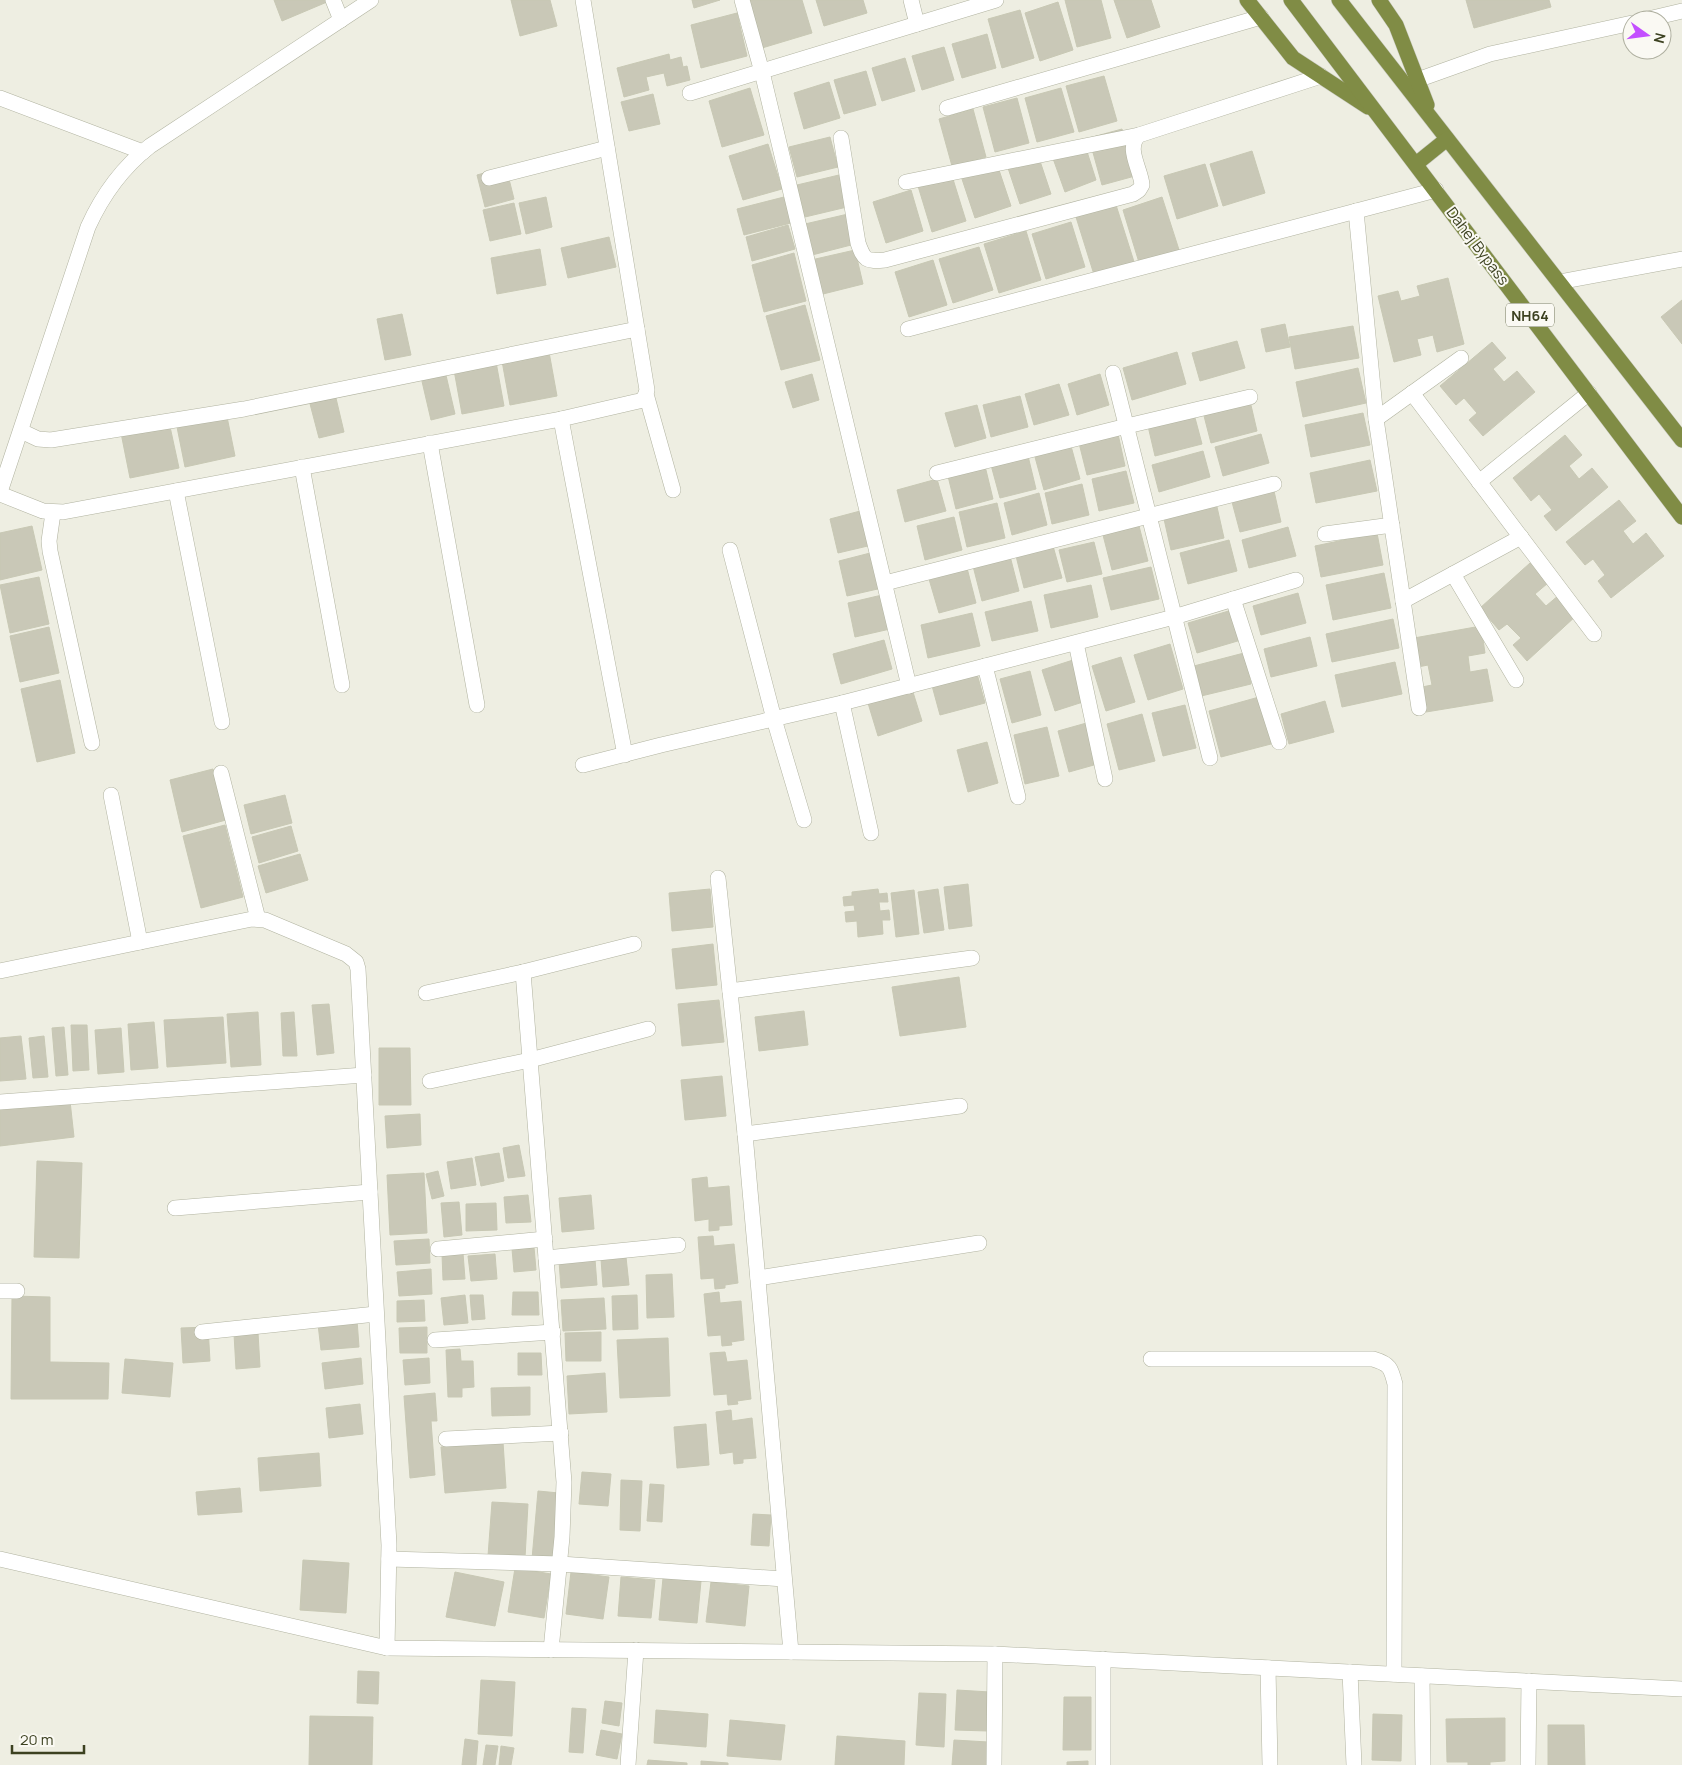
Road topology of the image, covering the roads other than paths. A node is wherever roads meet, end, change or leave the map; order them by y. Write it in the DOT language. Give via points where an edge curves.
graph roads {
  1 [pos="333,0"];
  2 [pos="371,0"];
  3 [pos="583,0"];
  4 [pos="742,0"];
  5 [pos="911,0"];
  6 [pos="996,0"];
  7 [pos="1247,0"];
  8 [pos="1291,0"];
  9 [pos="1339,0"];
  10 [pos="1379,0"];
  11 [pos="1260,17"];
  12 [pos="341,20"];
  13 [pos="917,24"];
  14 [pos="1622,25"];
  15 [pos="762,72"];
  16 [pos="1321,76"];
  17 [pos="1411,83"];
  18 [pos="690,93"];
  19 [pos="0,98"];
  20 [pos="947,108"];
  21 [pos="1378,113"];
  22 [pos="1139,136"];
  23 [pos="841,138"];
  24 [pos="1448,139"];
  25 [pos="608,148"];
  26 [pos="143,152"];
  27 [pos="1416,164"];
  28 [pos="489,178"];
  29 [pos="906,182"];
  30 [pos="1436,190"];
  31 [pos="1356,211"];
  32 [pos="1682,258"];
  33 [pos="1559,282"];
  34 [pos="908,329"];
  35 [pos="637,330"];
  36 [pos="1460,358"];
  37 [pos="1113,373"];
  38 [pos="1412,393"];
  39 [pos="1589,393"];
  40 [pos="646,394"];
  41 [pos="1250,397"];
  42 [pos="561,419"];
  43 [pos="1376,419"];
  44 [pos="1127,426"];
  45 [pos="21,431"];
  46 [pos="1682,440"];
  47 [pos="430,443"];
  48 [pos="302,467"];
  49 [pos="937,474"];
  50 [pos="1479,482"];
  51 [pos="1274,484"];
  52 [pos="673,490"];
  53 [pos="176,491"];
  54 [pos="0,493"];
  55 [pos="53,513"];
  56 [pos="1150,517"];
  57 [pos="1682,517"];
  58 [pos="1392,525"];
  59 [pos="1325,534"];
  60 [pos="1521,537"];
  61 [pos="730,550"];
  62 [pos="1452,574"];
  63 [pos="1296,580"];
  64 [pos="885,584"];
  65 [pos="1233,599"];
  66 [pos="1403,600"];
  67 [pos="1174,617"];
  68 [pos="1594,634"];
  69 [pos="1076,643"];
  70 [pos="985,666"];
  71 [pos="1516,680"];
  72 [pos="342,685"];
  73 [pos="909,686"];
  74 [pos="842,703"];
  75 [pos="477,706"];
  76 [pos="1419,708"];
  77 [pos="774,719"];
  78 [pos="222,722"];
  79 [pos="1279,742"];
  80 [pos="92,743"];
  81 [pos="625,754"];
  82 [pos="1210,758"];
  83 [pos="583,765"];
  84 [pos="221,773"];
  85 [pos="1106,779"];
  86 [pos="111,795"];
  87 [pos="1018,797"];
  88 [pos="804,820"];
  89 [pos="872,833"];
  90 [pos="718,878"];
  91 [pos="258,919"];
  92 [pos="140,942"];
  93 [pos="634,944"];
  94 [pos="972,958"];
  95 [pos="0,971"];
  96 [pos="522,972"];
  97 [pos="730,992"];
  98 [pos="426,993"];
  99 [pos="648,1029"];
  100 [pos="530,1060"];
  101 [pos="364,1075"];
  102 [pos="430,1081"];
  103 [pos="0,1102"];
  104 [pos="960,1106"];
  105 [pos="745,1134"];
  106 [pos="370,1192"];
  107 [pos="175,1208"];
  108 [pos="545,1239"];
  109 [pos="979,1243"];
  110 [pos="678,1245"];
  111 [pos="438,1249"];
  112 [pos="546,1258"];
  113 [pos="758,1278"];
  114 [pos="0,1291"];
  115 [pos="17,1291"];
  116 [pos="376,1314"];
  117 [pos="202,1332"];
  118 [pos="553,1332"];
  119 [pos="435,1340"];
  120 [pos="1151,1359"];
  121 [pos="561,1433"];
  122 [pos="446,1439"];
  123 [pos="0,1559"];
  124 [pos="389,1559"];
  125 [pos="560,1564"];
  126 [pos="784,1579"];
  127 [pos="387,1648"];
  128 [pos="551,1650"];
  129 [pos="636,1650"];
  130 [pos="791,1652"];
  131 [pos="995,1654"];
  132 [pos="1103,1659"];
  133 [pos="1268,1668"];
  134 [pos="1350,1672"];
  135 [pos="1394,1674"];
  136 [pos="1422,1676"];
  137 [pos="1529,1681"];
  138 [pos="1682,1689"];
  139 [pos="628,1765"];
  140 [pos="994,1765"];
  141 [pos="1103,1765"];
  142 [pos="1270,1765"];
  143 [pos="1354,1765"];
  144 [pos="1423,1765"];
  145 [pos="1528,1765"];
  1 -- 12 [label="street"];
  2 -- 12 [label="street"];
  3 -- 25 [label="street"];
  4 -- 15 [label="street"];
  5 -- 13 [label="street"];
  6 -- 13 [label="street"];
  7 -- 11 [label="highway, NH64"];
  8 -- 21 [label="highway, Dahej Bypass"];
  9 -- 17 [label="highway"];
  10 -- 17 [label="highway, NH64" via="1396,25"];
  11 -- 16 [label="highway, NH64" via="1294,58"];
  11 -- 20 [label="street"];
  12 -- 26 [label="street"];
  13 -- 15 [label="street"];
  14 -- 17 [label="street" via="1490,54"];
  15 -- 18 [label="street"];
  15 -- 64 [label="street"];
  16 -- 21 [label="highway, NH64"];
  16 -- 22 [label="street"];
  17 -- 24 [label="highway, NH64"];
  19 -- 26 [label="street"];
  21 -- 27 [label="highway, Dahej Bypass / NH64"];
  22 -- 23 [label="street" via="1132,147 1142,185 1133,194 871,262 863,257 858,243"];
  22 -- 29 [label="street"];
  24 -- 27 [label="highway"];
  24 -- 33 [label="highway, NH64"];
  25 -- 28 [label="street"];
  25 -- 35 [label="street"];
  26 -- 45 [label="street" via="136,156 100,202 88,227"];
  27 -- 30 [label="highway, Dahej Bypass / NH64"];
  30 -- 31 [label="street"];
  30 -- 39 [label="highway, Dahej Bypass / NH64"];
  31 -- 34 [label="street"];
  31 -- 43 [label="street"];
  32 -- 33 [label="street"];
  33 -- 46 [label="highway, NH64"];
  35 -- 40 [label="street"];
  35 -- 45 [label="street" via="244,409 51,440 38,439"];
  36 -- 38 [label="street"];
  37 -- 44 [label="street"];
  38 -- 43 [label="street"];
  38 -- 50 [label="street"];
  39 -- 50 [label="street"];
  39 -- 57 [label="highway, Dahej Bypass / NH64"];
  40 -- 42 [label="street" via="639,401"];
  40 -- 52 [label="street"];
  41 -- 44 [label="street"];
  42 -- 47 [label="street"];
  42 -- 81 [label="street"];
  43 -- 58 [label="street"];
  44 -- 49 [label="street"];
  44 -- 56 [label="street"];
  45 -- 54 [label="street"];
  47 -- 48 [label="street"];
  47 -- 75 [label="street"];
  48 -- 53 [label="street"];
  48 -- 72 [label="street"];
  50 -- 60 [label="street"];
  51 -- 56 [label="street"];
  53 -- 55 [label="street"];
  53 -- 78 [label="street"];
  54 -- 55 [label="street" via="43,512"];
  55 -- 80 [label="street" via="50,551"];
  56 -- 64 [label="street"];
  56 -- 67 [label="street"];
  58 -- 59 [label="street"];
  58 -- 66 [label="street"];
  60 -- 62 [label="street"];
  60 -- 68 [label="street"];
  61 -- 77 [label="street"];
  62 -- 66 [label="street"];
  62 -- 71 [label="street"];
  63 -- 65 [label="street"];
  64 -- 73 [label="street"];
  65 -- 67 [label="street"];
  65 -- 79 [label="street"];
  66 -- 76 [label="street"];
  67 -- 69 [label="street"];
  67 -- 82 [label="street"];
  69 -- 70 [label="street"];
  69 -- 85 [label="street"];
  70 -- 73 [label="street"];
  70 -- 87 [label="street"];
  73 -- 74 [label="street"];
  74 -- 77 [label="street"];
  74 -- 89 [label="street"];
  77 -- 81 [label="street"];
  77 -- 88 [label="street"];
  81 -- 83 [label="street"];
  84 -- 91 [label="street"];
  86 -- 92 [label="street"];
  90 -- 97 [label="street"];
  91 -- 92 [label="street"];
  91 -- 101 [label="street" via="346,954 356,962"];
  92 -- 95 [label="street"];
  93 -- 96 [label="street"];
  94 -- 97 [label="street"];
  96 -- 98 [label="street"];
  96 -- 100 [label="street"];
  97 -- 105 [label="street"];
  99 -- 100 [label="street"];
  100 -- 102 [label="street"];
  100 -- 108 [label="street"];
  101 -- 103 [label="street"];
  101 -- 106 [label="street"];
  104 -- 105 [label="street"];
  105 -- 113 [label="street"];
  106 -- 107 [label="street"];
  106 -- 116 [label="street"];
  108 -- 111 [label="street"];
  108 -- 112 [label="street"];
  109 -- 113 [label="street"];
  110 -- 112 [label="street"];
  112 -- 118 [label="street"];
  113 -- 126 [label="street"];
  114 -- 115 [label="street"];
  116 -- 117 [label="street"];
  116 -- 124 [label="street"];
  118 -- 119 [label="street"];
  118 -- 121 [label="street"];
  120 -- 135 [label="street" via="1373,1359 1391,1369 1395,1384"];
  121 -- 122 [label="street"];
  121 -- 125 [label="street" via="564,1509"];
  123 -- 127 [label="street"];
  124 -- 125 [label="street"];
  124 -- 127 [label="street"];
  125 -- 126 [label="street"];
  125 -- 128 [label="street"];
  126 -- 130 [label="street"];
  127 -- 128 [label="street"];
  128 -- 129 [label="street"];
  129 -- 130 [label="street"];
  129 -- 139 [label="street"];
  130 -- 131 [label="street"];
  131 -- 132 [label="street"];
  131 -- 140 [label="street"];
  132 -- 133 [label="street"];
  132 -- 141 [label="street"];
  133 -- 134 [label="street"];
  133 -- 142 [label="street"];
  134 -- 135 [label="street"];
  134 -- 143 [label="street"];
  135 -- 136 [label="street"];
  136 -- 137 [label="street"];
  136 -- 144 [label="street"];
  137 -- 138 [label="street"];
  137 -- 145 [label="street"];
}
